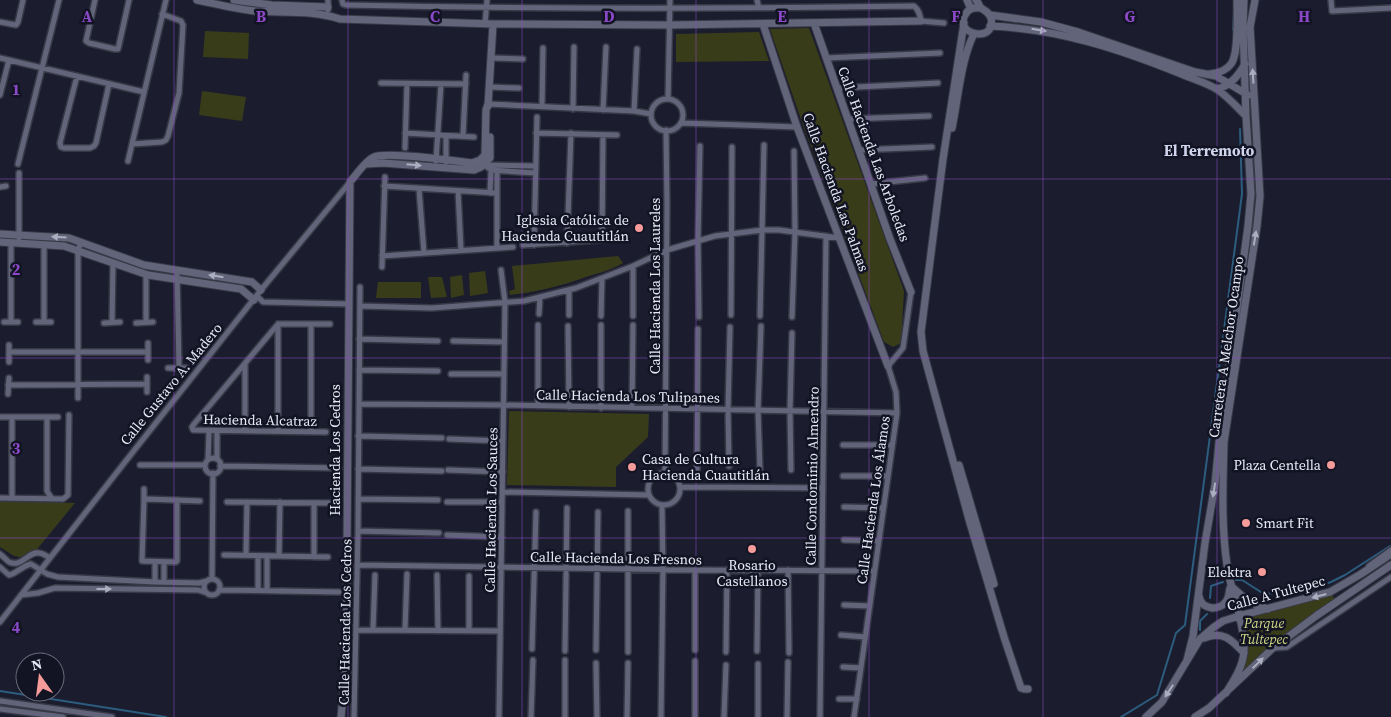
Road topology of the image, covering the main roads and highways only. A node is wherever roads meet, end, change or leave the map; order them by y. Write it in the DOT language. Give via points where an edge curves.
graph roads {
  1 [pos="197,0"];
  2 [pos="237,0"];
  3 [pos="967,0"];
  4 [pos="976,0"];
  5 [pos="1237,0"];
  6 [pos="1244,0"];
  7 [pos="1255,0"];
  8 [pos="272,3"];
  9 [pos="305,3"];
  10 [pos="328,4"];
  11 [pos="981,8"];
  12 [pos="971,9"];
  13 [pos="990,15"];
  14 [pos="921,21"];
  15 [pos="964,23"];
  16 [pos="489,24"];
  17 [pos="763,24"];
  18 [pos="814,24"];
  19 [pos="990,26"];
  20 [pos="974,34"];
  21 [pos="1251,41"];
  22 [pos="1245,66"];
  23 [pos="1206,74"];
  24 [pos="1230,83"];
  25 [pos="1217,89"];
  26 [pos="1245,93"];
  27 [pos="1246,116"];
  28 [pos="366,164"];
  29 [pos="446,164"];
  30 [pos="350,182"];
  31 [pos="1260,196"];
  32 [pos="0,234"];
  33 [pos="0,242"];
  34 [pos="261,290"];
  35 [pos="911,292"];
  36 [pos="255,298"];
  37 [pos="888,366"];
  38 [pos="1391,554"];
  39 [pos="1391,566"];
  40 [pos="1231,586"];
  41 [pos="1199,590"];
  42 [pos="1269,609"];
  43 [pos="1238,616"];
  44 [pos="1200,639"];
  45 [pos="1244,653"];
  46 [pos="1187,660"];
  47 [pos="1226,693"];
  48 [pos="341,717"];
  49 [pos="1146,717"];
  50 [pos="1195,717"];
  1 -- 16 [label="main road" via="253,11 328,15 340,19"];
  2 -- 8 [label="main road"];
  3 -- 12 [label="main road"];
  4 -- 11 [label="main road"];
  5 -- 23 [label="main road" via="1234,60 1223,71"];
  6 -- 22 [label="main road"];
  7 -- 21 [label="main road, Carretera A Melchor Ocampo"];
  8 -- 9 [label="main road"];
  9 -- 10 [label="main road"];
  11 -- 12 [label="main road"];
  11 -- 13 [label="main road"];
  12 -- 15 [label="main road"];
  13 -- 19 [label="main road"];
  13 -- 23 [label="main road" via="1065,28"];
  14 -- 18 [label="main road"];
  15 -- 20 [label="main road"];
  15 -- 20 [label="main road" via="921,332 923,351 970,523 1004,637 1024,690 1028,688 1008,636 936,383 925,332 947,159 968,45"];
  16 -- 17 [label="main road"];
  16 -- 29 [label="main road" via="491,58 485,155 482,163"];
  17 -- 18 [label="main road"];
  17 -- 37 [label="main road, Calle Hacienda Las Palmas" via="797,126"];
  18 -- 35 [label="main road, Calle Hacienda Las Arboledas"];
  19 -- 20 [label="main road" via="982,34"];
  19 -- 25 [label="main road, one-way" via="1026,28 1076,38 1146,60"];
  21 -- 22 [label="main road"];
  31 -- 21 [label="main road, Carretera A Melchor Ocampo, one-way"];
  22 -- 24 [label="main road"];
  22 -- 26 [label="main road"];
  23 -- 24 [label="main road"];
  24 -- 25 [label="main road"];
  24 -- 26 [label="main road"];
  25 -- 27 [label="main road"];
  26 -- 27 [label="main road"];
  26 -- 31 [label="main road" via="1250,96 1255,176"];
  27 -- 41 [label="main road, Carretera A Melchor Ocampo, one-way" via="1251,194 1249,218"];
  28 -- 29 [label="main road, one-way" via="437,167"];
  28 -- 29 [label="main road" via="378,155 436,159"];
  28 -- 30 [label="main road, Calle Gustavo A. Madero"];
  30 -- 48 [label="main road, Hacienda Los Cedros" via="346,665"];
  40 -- 31 [label="main road, Carretera A Melchor Ocampo, one-way" via="1224,529 1224,442"];
  34 -- 32 [label="main road, one-way" via="252,282 144,265 69,238"];
  33 -- 36 [label="main road" via="64,246 146,274 241,289"];
  38 -- 42 [label="main road, Calle A Tultepec, one-way" via="1330,592"];
  47 -- 39 [label="main road, Calle A Tultepec, one-way" via="1273,648"];
  40 -- 41 [label="main road" via="1227,600 1214,608 1204,605"];
  40 -- 42 [label="main road" via="1247,601"];
  40 -- 43 [label="main road, Carretera A Melchor Ocampo"];
  41 -- 46 [label="main road, Carretera A Melchor Ocampo"];
  42 -- 43 [label="main road, Calle A Tultepec"];
  43 -- 44 [label="main road, Calle A Tultepec" via="1223,621"];
  43 -- 45 [label="main road, Carretera A Melchor Ocampo" via="1244,635"];
  44 -- 45 [label="main road" via="1213,634 1222,635"];
  44 -- 46 [label="main road, Calle A Tultepec"];
  45 -- 47 [label="main road, Carretera A Melchor Ocampo" via="1240,671"];
  46 -- 49 [label="main road, Calle A Tultepec, one-way" via="1162,702"];
  47 -- 50 [label="main road, Calle A Tultepec"];
}
